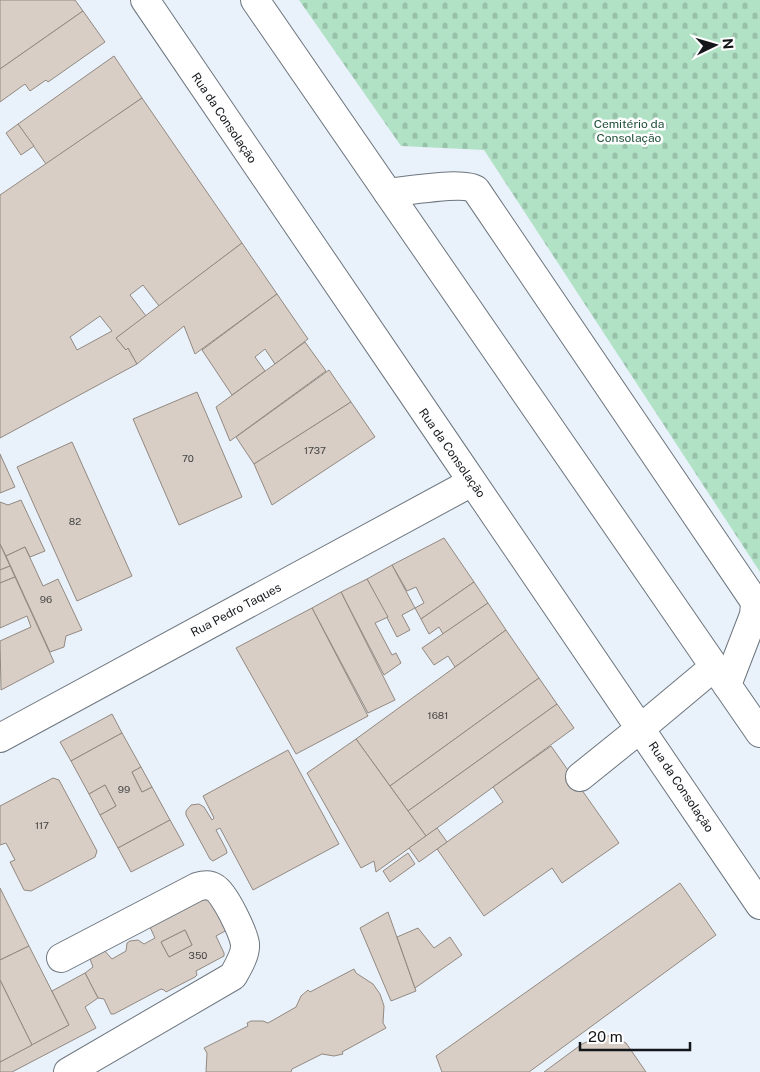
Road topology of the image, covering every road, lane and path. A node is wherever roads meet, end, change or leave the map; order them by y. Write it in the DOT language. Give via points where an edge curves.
graph roads {
  1 [pos="145,0"];
  2 [pos="255,0"];
  3 [pos="388,193"];
  4 [pos="472,482"];
  5 [pos="720,676"];
  6 [pos="641,728"];
  7 [pos="760,733"];
  8 [pos="0,738"];
  9 [pos="580,777"];
  10 [pos="760,905"];
  11 [pos="61,958"];
  12 [pos="68,1072"];
  1 -- 4 [label="main road, Rua da Consolação"];
  2 -- 3 [label="main road"];
  3 -- 5 [label="main road"];
  3 -- 5 [label="main road" via="460,186 476,190 753,599 754,615"];
  4 -- 6 [label="main road, Rua da Consolação"];
  4 -- 8 [label="main road, Rua Pedro Taques"];
  5 -- 6 [label="main road"];
  5 -- 7 [label="main road"];
  6 -- 9 [label="main road"];
  6 -- 10 [label="main road, Rua da Consolação"];
  11 -- 12 [label="main road" via="197,887 208,885 217,889 235,918 245,945 233,976"];
}
